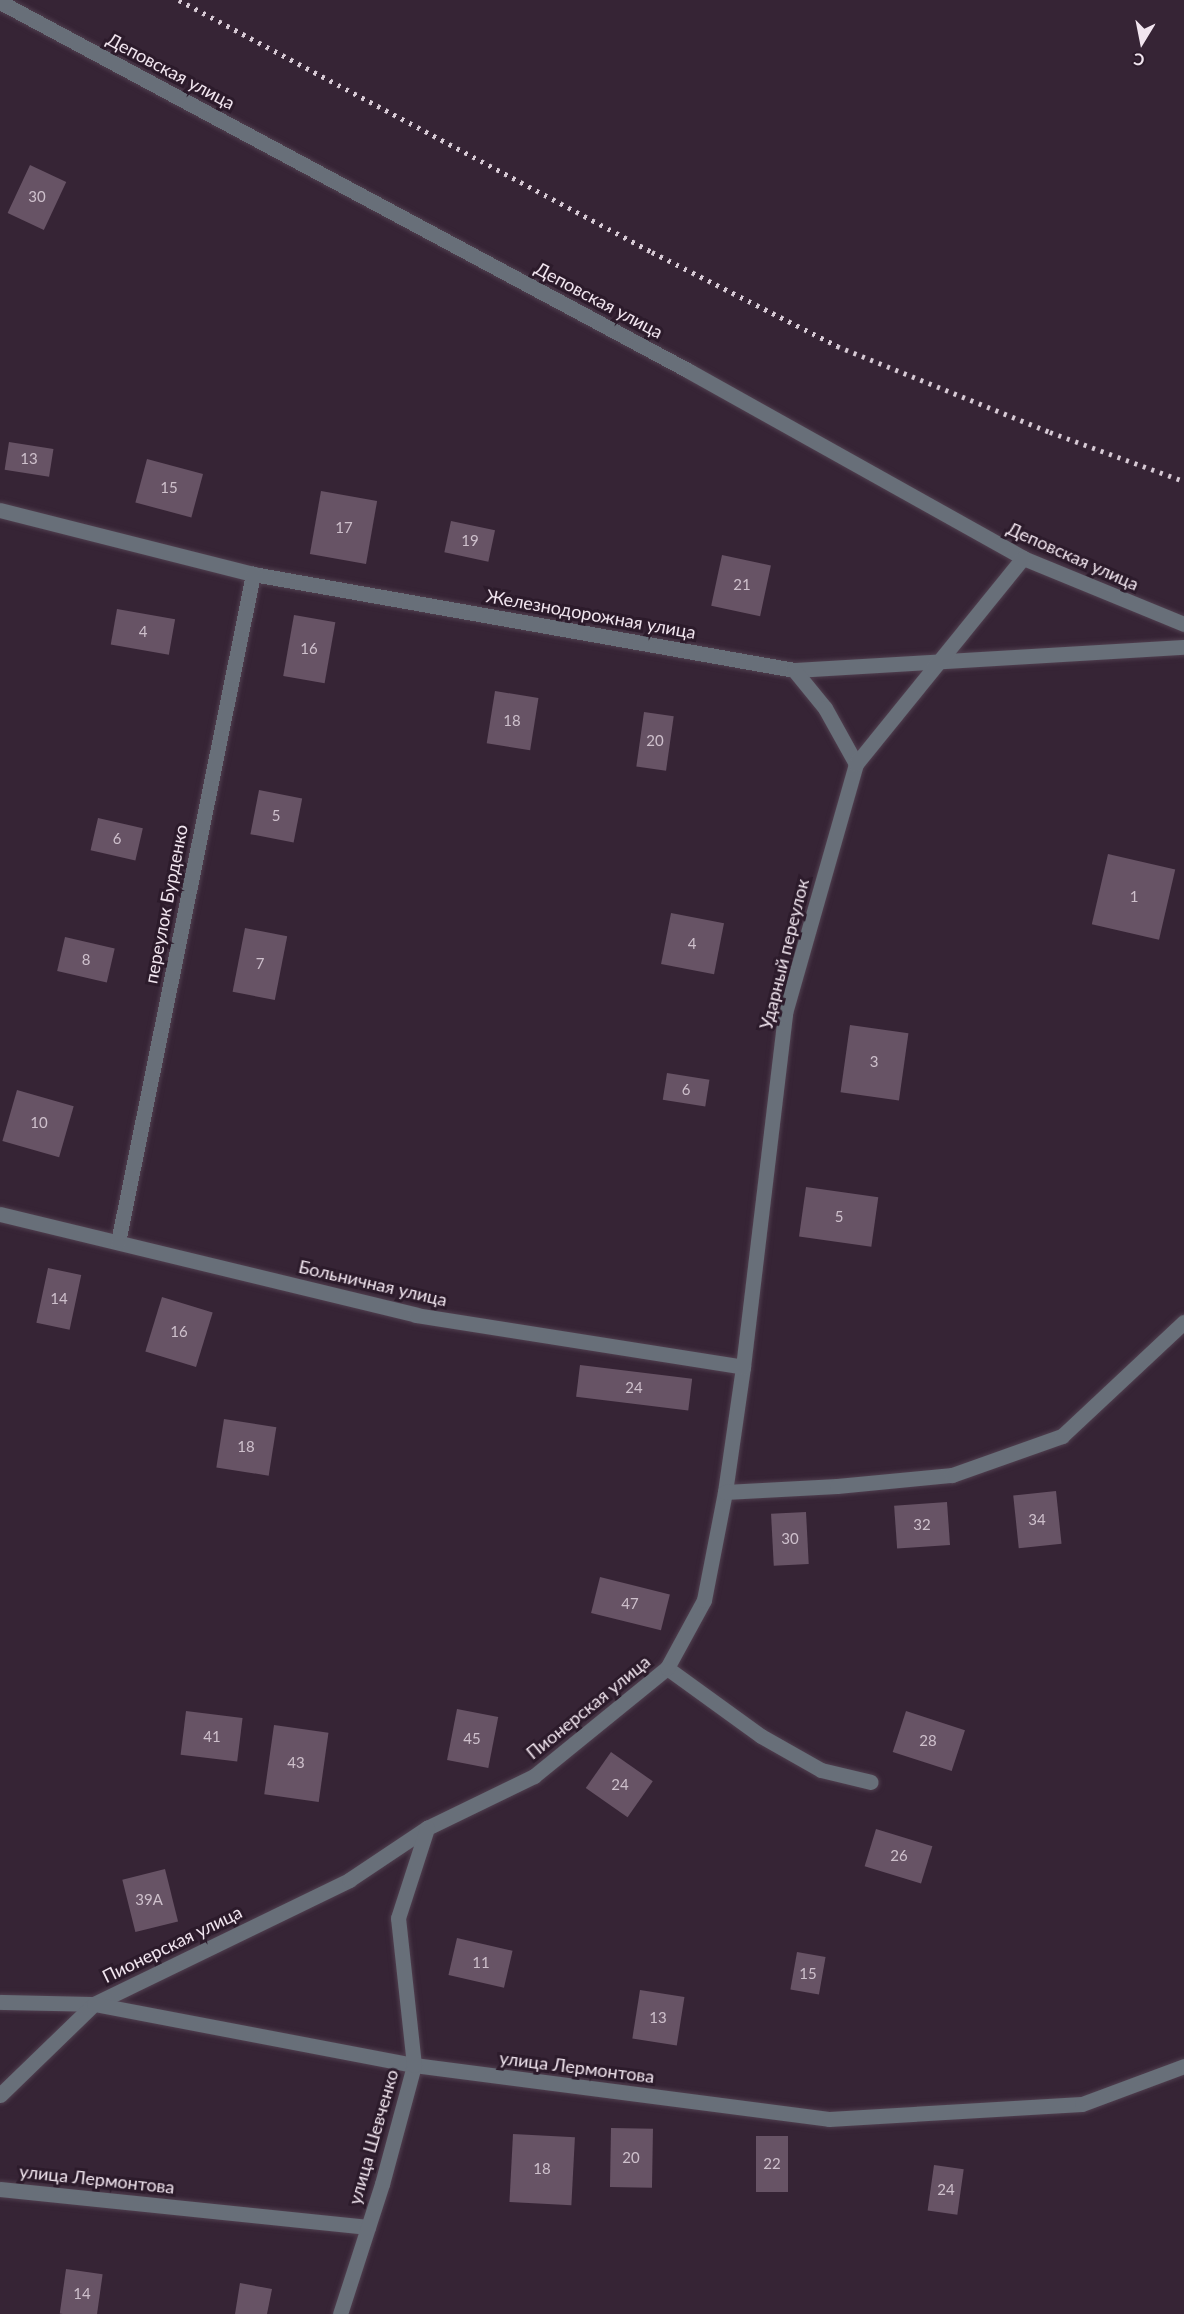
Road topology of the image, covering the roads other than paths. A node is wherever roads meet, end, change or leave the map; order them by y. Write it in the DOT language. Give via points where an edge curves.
graph roads {
  1 [pos="0,2"];
  2 [pos="0,510"];
  3 [pos="1023,558"];
  4 [pos="253,574"];
  5 [pos="1184,624"];
  6 [pos="1184,647"];
  7 [pos="938,662"];
  8 [pos="794,670"];
  9 [pos="856,764"];
  10 [pos="0,1214"];
  11 [pos="118,1242"];
  12 [pos="1184,1322"];
  13 [pos="743,1367"];
  14 [pos="725,1492"];
  15 [pos="667,1668"];
  16 [pos="871,1782"];
  17 [pos="427,1828"];
  18 [pos="0,2002"];
  19 [pos="94,2004"];
  20 [pos="414,2065"];
  21 [pos="1184,2066"];
  22 [pos="0,2095"];
  23 [pos="0,2189"];
  24 [pos="368,2227"];
  25 [pos="340,2314"];
  1 -- 3 [label="street, Деповская улица" via="689,370"];
  2 -- 4 [label="street, Железнодорожная улица"];
  3 -- 5 [label="street, Деповская улица"];
  3 -- 7 [label="street, Ударный переулок"];
  4 -- 8 [label="street, Железнодорожная улица"];
  4 -- 11 [label="street, переулок Бурденко"];
  6 -- 7 [label="street, Железнодорожная улица"];
  7 -- 8 [label="street, Железнодорожная улица"];
  7 -- 9 [label="street, Ударный переулок"];
  8 -- 9 [label="street" via="825,708"];
  9 -- 13 [label="street, Ударный переулок" via="785,1013"];
  10 -- 11 [label="street, Больничная улица"];
  11 -- 13 [label="street, Больничная улица" via="416,1315"];
  12 -- 14 [label="street" via="1062,1436 952,1475"];
  13 -- 14 [label="street, Ударный переулок"];
  14 -- 15 [label="street, Пионерская улица" via="704,1600"];
  15 -- 16 [label="street" via="761,1736 801,1759 821,1770"];
  15 -- 17 [label="street, Пионерская улица" via="534,1776"];
  17 -- 19 [label="street, Пионерская улица" via="348,1880"];
  17 -- 20 [label="street, улица Шевченко" via="398,1918"];
  18 -- 19 [label="street, Пионерская улица"];
  19 -- 20 [label="street, улица Лермонтова"];
  19 -- 22 [label="street"];
  20 -- 21 [label="street, улица Лермонтова" via="828,2119 1082,2104"];
  20 -- 24 [label="street, улица Шевченко"];
  23 -- 24 [label="street, улица Лермонтова"];
  24 -- 25 [label="street, улица Шевченко"];
}
